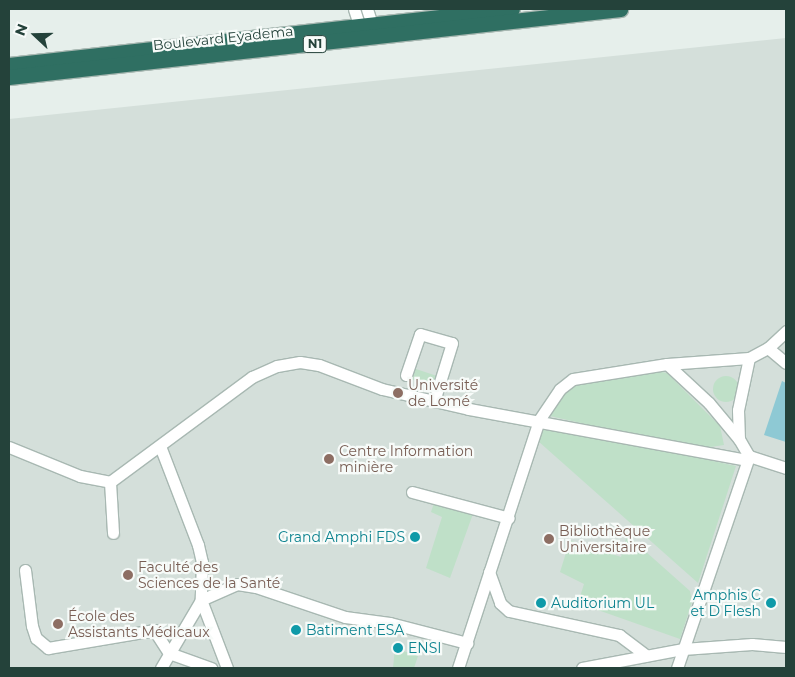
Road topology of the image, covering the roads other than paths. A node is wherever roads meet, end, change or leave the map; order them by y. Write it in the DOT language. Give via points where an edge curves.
graph roads {
  1 [pos="354,9"];
  2 [pos="367,9"];
  3 [pos="512,9"];
  4 [pos="620,9"];
  5 [pos="368,31"];
  6 [pos="9,65"];
  7 [pos="9,77"];
  8 [pos="786,331"];
  9 [pos="768,348"];
  10 [pos="749,358"];
  11 [pos="786,363"];
  12 [pos="667,364"];
  13 [pos="406,376"];
  14 [pos="434,401"];
  15 [pos="539,420"];
  16 [pos="740,439"];
  17 [pos="160,446"];
  18 [pos="9,447"];
  19 [pos="748,458"];
  20 [pos="786,468"];
  21 [pos="110,482"];
  22 [pos="412,492"];
  23 [pos="509,518"];
  24 [pos="113,533"];
  25 [pos="25,570"];
  26 [pos="489,572"];
  27 [pos="201,600"];
  28 [pos="467,643"];
  29 [pos="786,647"];
  30 [pos="683,649"];
  31 [pos="168,653"];
  32 [pos="646,655"];
  33 [pos="161,668"];
  34 [pos="210,668"];
  35 [pos="227,668"];
  36 [pos="458,668"];
  37 [pos="582,668"];
  38 [pos="677,668"];
  1 -- 5 [label="street"];
  2 -- 5 [label="street"];
  3 -- 5 [label="highway, N1"];
  4 -- 5 [label="highway, Boulevard Eyadema / N1"];
  5 -- 6 [label="highway, Boulevard Eyadema / N1"];
  5 -- 7 [label="highway, Boulevard Eyadema / N1"];
  8 -- 9 [label="street"];
  9 -- 10 [label="street"];
  9 -- 11 [label="street"];
  10 -- 12 [label="street"];
  10 -- 16 [label="street" via="738,410"];
  12 -- 15 [label="street" via="573,379 560,389"];
  12 -- 16 [label="street" via="709,403"];
  13 -- 14 [label="street" via="420,334 452,343"];
  14 -- 15 [label="street"];
  14 -- 17 [label="street" via="382,389 319,365 300,362 277,366 252,377"];
  15 -- 19 [label="street"];
  15 -- 23 [label="street"];
  16 -- 19 [label="street"];
  17 -- 21 [label="street"];
  17 -- 27 [label="street" via="198,545 202,562"];
  18 -- 21 [label="street" via="80,476"];
  19 -- 20 [label="street"];
  19 -- 30 [label="street"];
  21 -- 24 [label="street"];
  22 -- 23 [label="street"];
  23 -- 26 [label="street"];
  25 -- 31 [label="street" via="32,626 36,638 48,648 148,630 158,633"];
  26 -- 28 [label="street"];
  26 -- 32 [label="street" via="500,603 510,611 619,636"];
  27 -- 28 [label="street" via="229,586 246,584 338,615 390,623"];
  27 -- 31 [label="street"];
  27 -- 35 [label="street"];
  28 -- 36 [label="street"];
  29 -- 30 [label="street" via="752,644"];
  30 -- 32 [label="street"];
  30 -- 38 [label="street"];
  31 -- 33 [label="street"];
  31 -- 34 [label="street"];
  32 -- 37 [label="street"];
}
